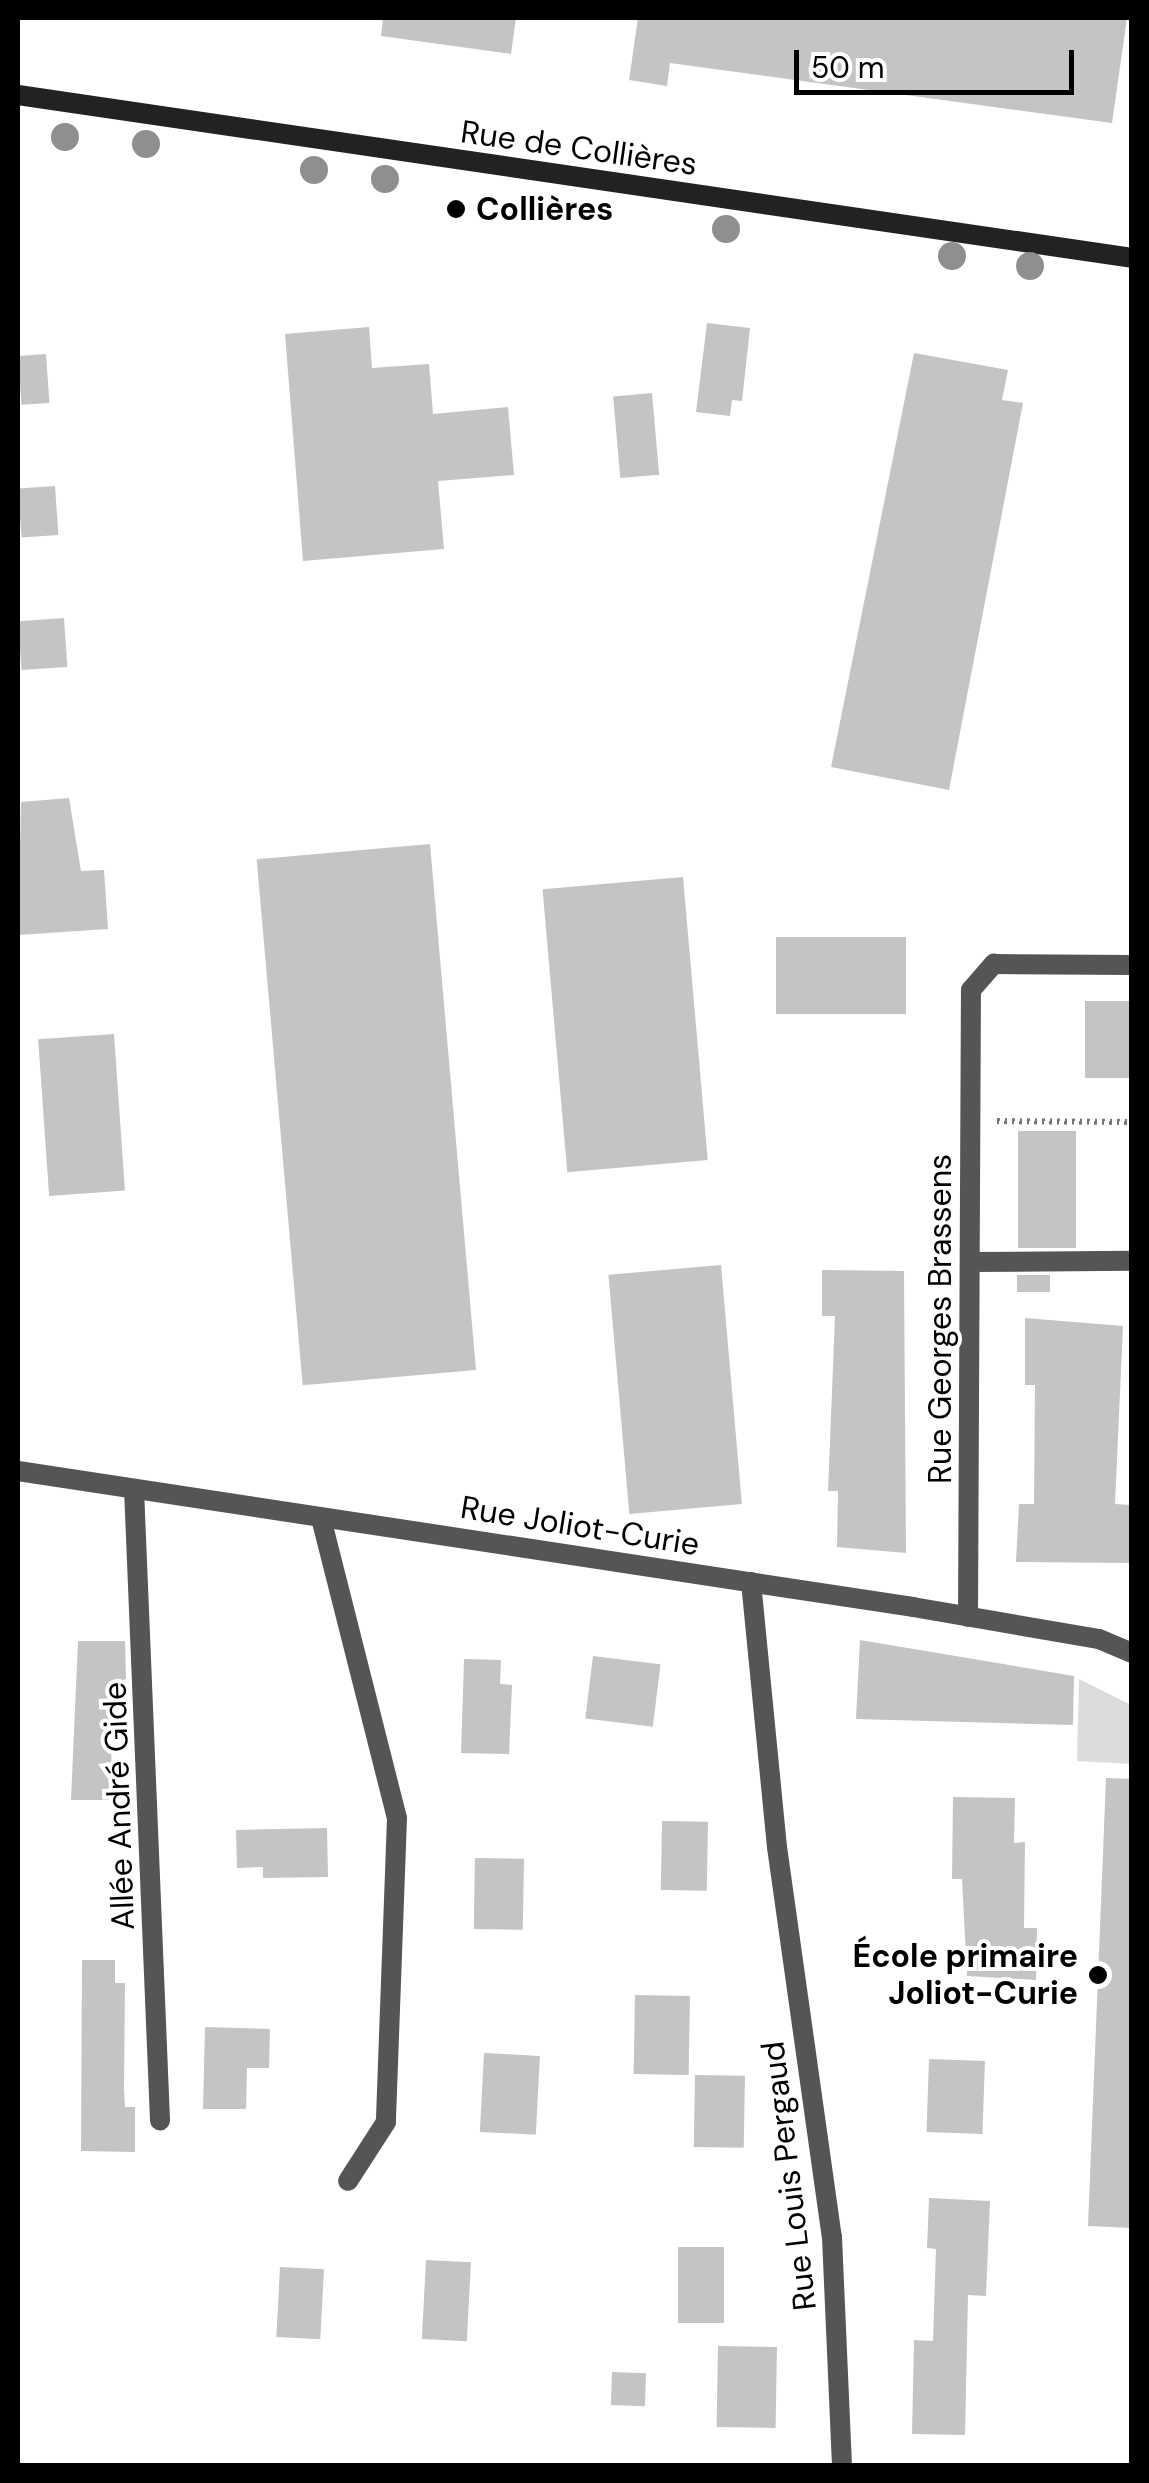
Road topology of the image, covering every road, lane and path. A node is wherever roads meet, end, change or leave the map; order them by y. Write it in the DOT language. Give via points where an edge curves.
graph roads {
  1 [pos="18,94"];
  2 [pos="1132,258"];
  3 [pos="1132,964"];
  4 [pos="971,1120"];
  5 [pos="1132,1122"];
  6 [pos="1132,1261"];
  7 [pos="970,1262"];
  8 [pos="18,1472"];
  9 [pos="134,1489"];
  10 [pos="321,1518"];
  11 [pos="751,1582"];
  12 [pos="968,1617"];
  13 [pos="1132,1653"];
  14 [pos="160,2120"];
  15 [pos="348,2181"];
  16 [pos="842,2466"];
  1 -- 2 [label="main road, Rue de Collières"];
  3 -- 4 [label="street, Rue Georges Brassens" via="994,964 971,990"];
  4 -- 5 [label="path"];
  4 -- 7 [label="street, Rue Georges Brassens"];
  6 -- 7 [label="street"];
  7 -- 12 [label="street, Rue Georges Brassens"];
  8 -- 9 [label="street, Rue Joliot-Curie"];
  9 -- 10 [label="street, Rue Joliot-Curie"];
  9 -- 14 [label="street, Allée André Gide"];
  10 -- 11 [label="street, Rue Joliot-Curie"];
  10 -- 15 [label="street" via="397,1818 386,2122"];
  11 -- 12 [label="street, Rue Joliot-Curie"];
  11 -- 16 [label="street, Rue Louis Pergaud" via="777,1847 832,2237"];
  12 -- 13 [label="street, Rue Joliot-Curie" via="1098,1639"];
}
